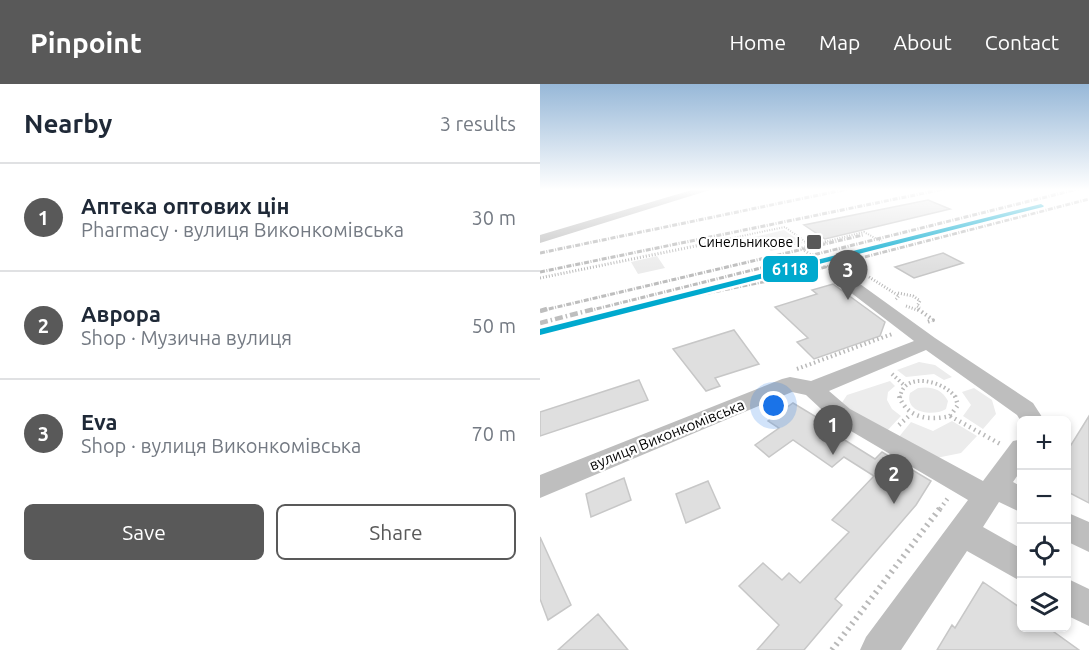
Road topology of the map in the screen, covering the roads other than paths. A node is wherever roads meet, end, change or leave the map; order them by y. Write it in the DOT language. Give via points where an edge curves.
graph roads {
  1 [pos="619,215"];
  2 [pos="540,239"];
  3 [pos="843,279"];
  4 [pos="928,342"];
  5 [pos="802,386"];
  6 [pos="1029,416"];
  7 [pos="1017,454"];
  8 [pos="540,487"];
  9 [pos="990,491"];
  10 [pos="1017,499"];
  11 [pos="1071,528"];
  12 [pos="962,531"];
  13 [pos="1089,538"];
  14 [pos="1017,564"];
  15 [pos="1071,598"];
  16 [pos="1089,609"];
  17 [pos="879,650"];
  1 -- 2 [label="street"];
  3 -- 4 [label="street"];
  4 -- 5 [label="street, вулиця Виконкомівська"];
  4 -- 6 [label="street" via="1025,409"];
  5 -- 8 [label="street, вулиця Виконкомівська"];
  5 -- 9 [label="street" via="842,414 960,482"];
  7 -- 9 [label="street"];
  9 -- 10 [label="street"];
  9 -- 12 [label="street"];
  11 -- 13 [label="street"];
  12 -- 14 [label="street"];
  12 -- 17 [label="street"];
  15 -- 16 [label="street"];
}
